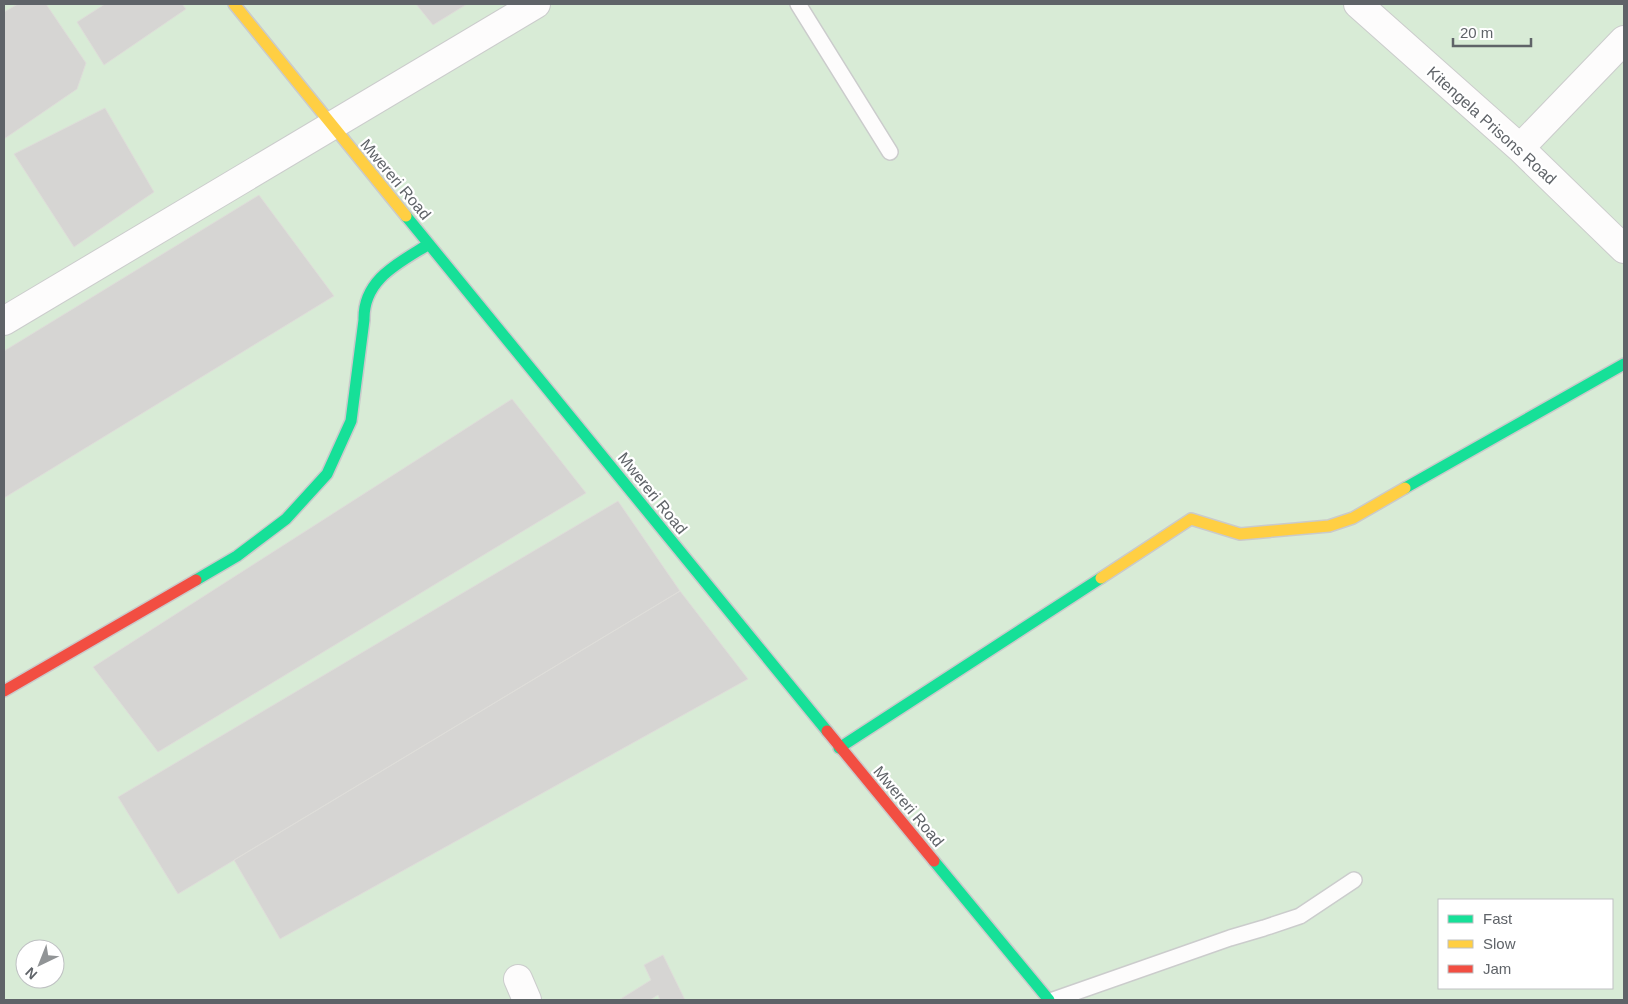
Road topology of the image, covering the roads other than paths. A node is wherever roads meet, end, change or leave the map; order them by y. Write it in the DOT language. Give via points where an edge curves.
graph roads {
  1 [pos="234,4"];
  2 [pos="536,4"];
  3 [pos="798,4"];
  4 [pos="1358,4"];
  5 [pos="1624,40"];
  6 [pos="331,126"];
  7 [pos="1520,148"];
  8 [pos="890,152"];
  9 [pos="429,244"];
  10 [pos="1624,249"];
  11 [pos="4,321"];
  12 [pos="1624,364"];
  13 [pos="4,691"];
  14 [pos="839,748"];
  15 [pos="1354,880"];
  16 [pos="1051,1000"];
  1 -- 6 [label="street, Mwereri Road"];
  2 -- 6 [label="street"];
  3 -- 8 [label="lane"];
  4 -- 7 [label="street, Kitengela Prisons Road"];
  5 -- 7 [label="street"];
  6 -- 9 [label="street, Mwereri Road"];
  6 -- 11 [label="street"];
  7 -- 10 [label="street, Kitengela Prisons Road"];
  9 -- 13 [label="street" via="391,268 372,287 364,304 351,421 327,474 286,518 237,556"];
  9 -- 14 [label="street, Mwereri Road"];
  12 -- 14 [label="street" via="1353,518 1329,526 1240,534 1191,519"];
  14 -- 16 [label="street, Mwereri Road"];
  15 -- 16 [label="lane" via="1300,916"];
}
